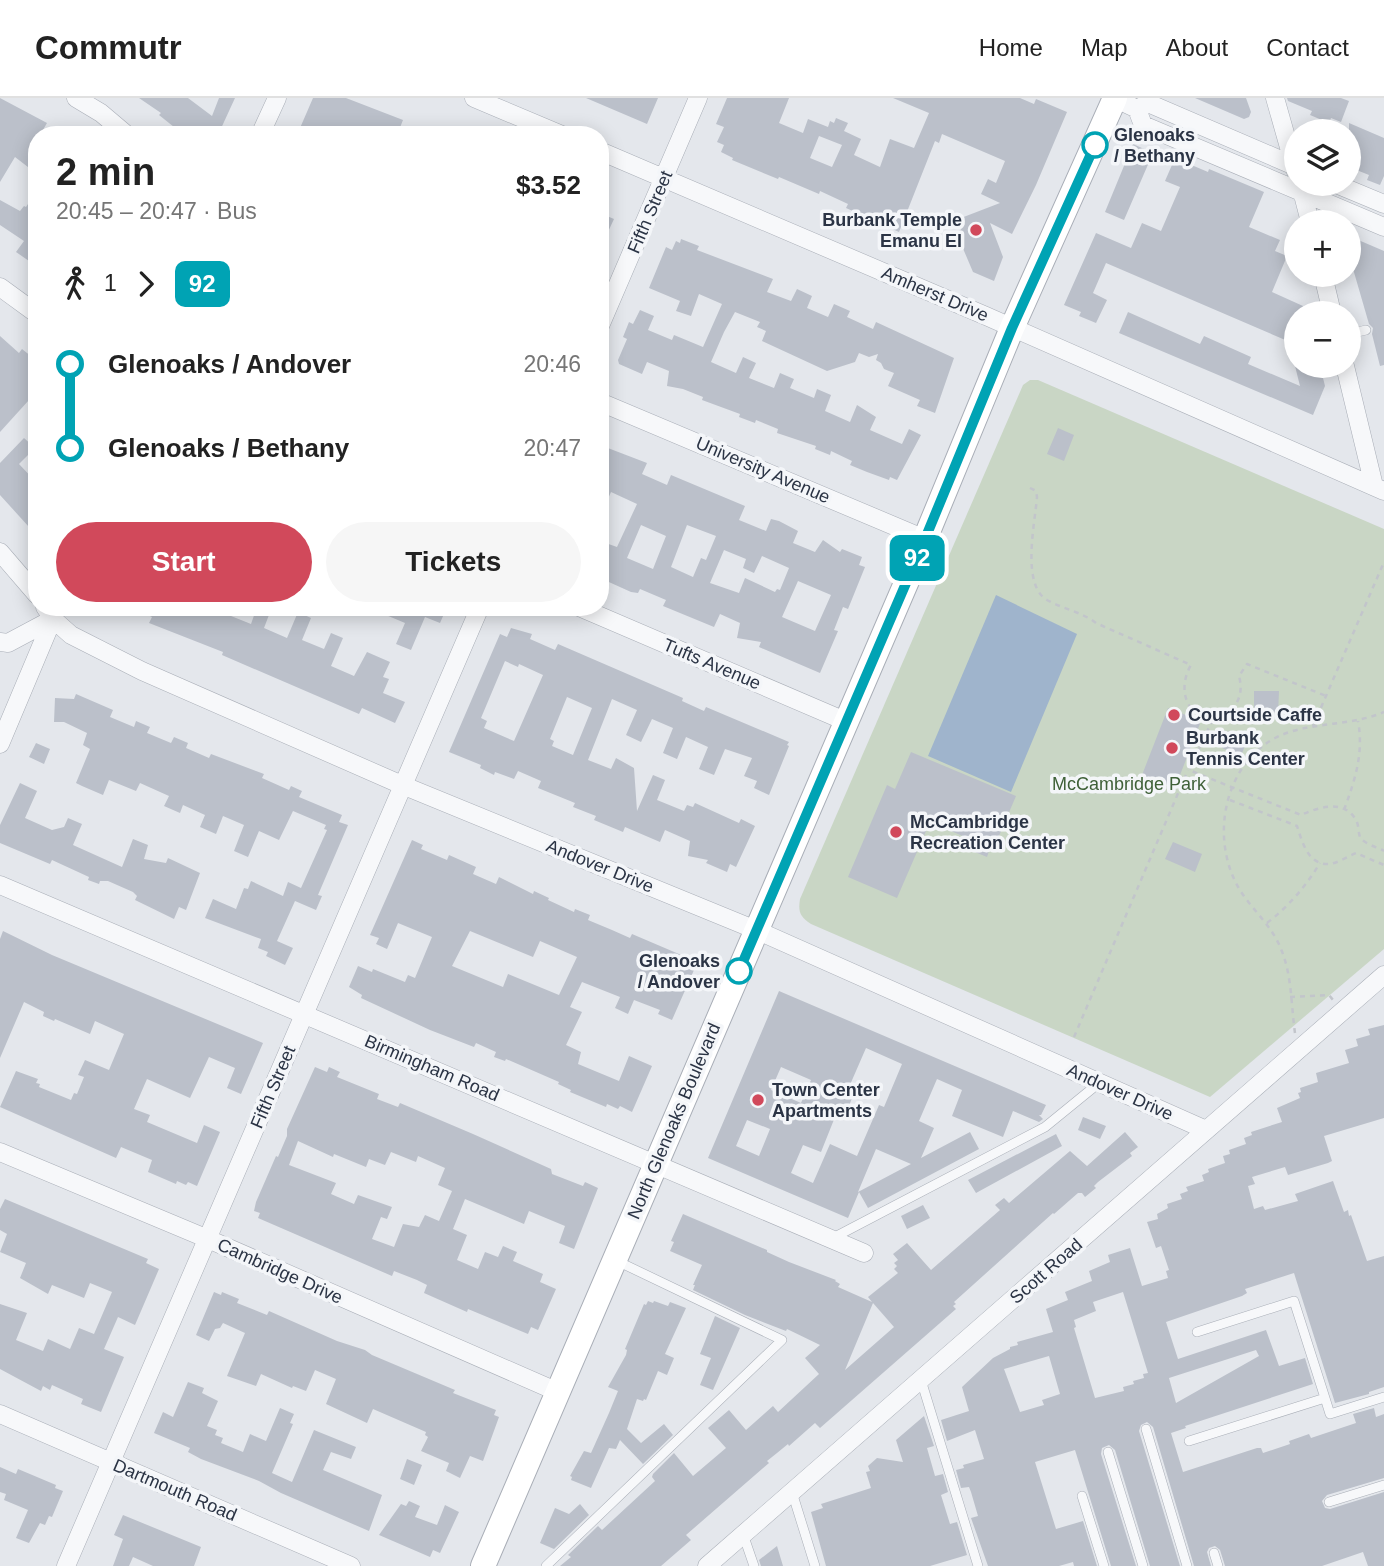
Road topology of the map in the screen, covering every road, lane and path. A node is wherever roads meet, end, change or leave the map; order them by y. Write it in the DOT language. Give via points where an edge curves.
graph roads {
  1 [pos="76,98"];
  2 [pos="277,98"];
  3 [pos="474,98"];
  4 [pos="698,98"];
  5 [pos="1275,98"];
  6 [pos="1120,101"];
  7 [pos="116,126"];
  8 [pos="264,126"];
  9 [pos="541,126"];
  10 [pos="1284,129"];
  11 [pos="609,155"];
  12 [pos="1284,170"];
  13 [pos="1284,172"];
  14 [pos="665,177"];
  15 [pos="1361,193"];
  16 [pos="1330,196"];
  17 [pos="1383,200"];
  18 [pos="1384,228"];
  19 [pos="0,287"];
  20 [pos="609,305"];
  21 [pos="28,307"];
  22 [pos="1012,328"];
  23 [pos="1366,330"];
  24 [pos="1361,331"];
  25 [pos="1348,378"];
  26 [pos="609,406"];
  27 [pos="1384,461"];
  28 [pos="1030,488"];
  29 [pos="1379,489"];
  30 [pos="925,539"];
  31 [pos="0,552"];
  32 [pos="1384,562"];
  33 [pos="28,585"];
  34 [pos="45,616"];
  35 [pos="50,616"];
  36 [pos="56,616"];
  37 [pos="476,616"];
  38 [pos="600,616"];
  39 [pos="0,642"];
  40 [pos="1326,696"];
  41 [pos="1384,712"];
  42 [pos="1213,719"];
  43 [pos="1358,720"];
  44 [pos="845,721"];
  45 [pos="1312,728"];
  46 [pos="0,744"];
  47 [pos="1189,770"];
  48 [pos="402,785"];
  49 [pos="1233,787"];
  50 [pos="1229,799"];
  51 [pos="1344,810"];
  52 [pos="1384,851"];
  53 [pos="1321,862"];
  54 [pos="1384,865"];
  55 [pos="0,885"];
  56 [pos="1267,923"];
  57 [pos="756,930"];
  58 [pos="1384,975"];
  59 [pos="1290,997"];
  60 [pos="1342,1011"];
  61 [pos="305,1013"];
  62 [pos="1074,1037"];
  63 [pos="1297,1050"];
  64 [pos="1099,1083"];
  65 [pos="1206,1130"];
  66 [pos="0,1152"];
  67 [pos="655,1165"];
  68 [pos="208,1240"];
  69 [pos="830,1240"];
  70 [pos="863,1253"];
  71 [pos="615,1260"];
  72 [pos="1197,1332"];
  73 [pos="921,1380"];
  74 [pos="558,1392"];
  75 [pos="1384,1397"];
  76 [pos="1325,1398"];
  77 [pos="0,1414"];
  78 [pos="1146,1429"];
  79 [pos="1189,1441"];
  80 [pos="1108,1452"];
  81 [pos="112,1463"];
  82 [pos="1384,1485"];
  83 [pos="792,1492"];
  84 [pos="1082,1496"];
  85 [pos="1329,1502"];
  86 [pos="743,1534"];
  87 [pos="1214,1553"];
  88 [pos="66,1566"];
  89 [pos="351,1566"];
  90 [pos="483,1566"];
  91 [pos="546,1566"];
  92 [pos="707,1566"];
  93 [pos="754,1566"];
  94 [pos="815,1566"];
  95 [pos="978,1566"];
  96 [pos="1104,1566"];
  97 [pos="1143,1566"];
  98 [pos="1187,1566"];
  99 [pos="1218,1566"];
  1 -- 7 [label="street"];
  2 -- 8 [label="street"];
  3 -- 9 [label="street"];
  4 -- 14 [label="street, Fifth Street"];
  5 -- 10 [label="street"];
  6 -- 12 [label="street" via="1148,103"];
  6 -- 13 [label="street" via="1143,125"];
  6 -- 22 [label="main road, North Glenoaks Boulevard"];
  11 -- 14 [label="street, Amherst Drive"];
  14 -- 20 [label="street, Fifth Street"];
  14 -- 22 [label="street, Amherst Drive"];
  15 -- 17 [label="street"];
  16 -- 18 [label="street"];
  19 -- 21 [label="street"];
  22 -- 29 [label="street, Amherst Drive"];
  22 -- 30 [label="main road, North Glenoaks Boulevard"];
  23 -- 24 [label="lane"];
  25 -- 29 [label="street"];
  26 -- 30 [label="street, University Avenue"];
  27 -- 29 [label="street"];
  28 -- 42 [label="path" via="1037,497 1031,571 1040,595 1191,665 1184,686 1188,706 1203,718"];
  30 -- 44 [label="main road, North Glenoaks Boulevard"];
  31 -- 33 [label="street"];
  32 -- 40 [label="path"];
  34 -- 39 [label="street" via="8,643"];
  35 -- 46 [label="street"];
  36 -- 48 [label="street, Andover Drive" via="71,635 142,671"];
  37 -- 48 [label="street, Fifth Street"];
  38 -- 44 [label="street, Tufts Avenue"];
  40 -- 42 [label="path" via="1247,664 1239,676 1242,689 1233,709"];
  40 -- 45 [label="path"];
  41 -- 43 [label="path"];
  42 -- 47 [label="path"];
  43 -- 45 [label="path"];
  43 -- 51 [label="path" via="1357,775"];
  44 -- 57 [label="main road, North Glenoaks Boulevard"];
  45 -- 49 [label="path" via="1278,737 1257,749"];
  47 -- 49 [label="path"];
  47 -- 62 [label="path"];
  48 -- 57 [label="street, Andover Drive"];
  48 -- 61 [label="street, Fifth Street"];
  49 -- 50 [label="path"];
  49 -- 51 [label="path" via="1301,815 1322,806"];
  50 -- 53 [label="path" via="1297,826 1308,854"];
  50 -- 56 [label="path" via="1222,824 1225,855 1237,884"];
  51 -- 52 [label="path" via="1357,823 1360,837"];
  53 -- 54 [label="path" via="1328,864 1356,853"];
  53 -- 56 [label="path" via="1300,892"];
  55 -- 61 [label="street, Birmingham Road"];
  56 -- 59 [label="path" via="1287,967"];
  57 -- 64 [label="street, Andover Drive"];
  57 -- 67 [label="main road, North Glenoaks Boulevard"];
  58 -- 60 [label="street, Scott Road"];
  59 -- 60 [label="path" via="1329,995"];
  59 -- 63 [label="path"];
  60 -- 63 [label="street, Scott Road"];
  61 -- 67 [label="street, Birmingham Road"];
  61 -- 68 [label="street, Fifth Street"];
  63 -- 65 [label="street, Scott Road"];
  64 -- 65 [label="street, Andover Drive"];
  64 -- 69 [label="lane" via="1045,1127"];
  65 -- 73 [label="street, Scott Road"];
  66 -- 68 [label="street, Cambridge Drive"];
  67 -- 69 [label="street, Birmingham Road"];
  67 -- 71 [label="main road, North Glenoaks Boulevard"];
  68 -- 74 [label="street, Cambridge Drive"];
  68 -- 81 [label="street, Fifth Street"];
  69 -- 70 [label="street, Birmingham Road"];
  71 -- 74 [label="main road, North Glenoaks Boulevard"];
  71 -- 91 [label="lane" via="782,1340"];
  72 -- 76 [label="lane" via="1294,1301"];
  73 -- 83 [label="street, Scott Road"];
  73 -- 95 [label="lane"];
  74 -- 90 [label="main road, North Glenoaks Boulevard"];
  75 -- 76 [label="lane" via="1330,1414"];
  76 -- 79 [label="lane"];
  77 -- 81 [label="street, Dartmouth Road"];
  78 -- 98 [label="lane"];
  80 -- 97 [label="lane"];
  81 -- 88 [label="street, Fifth Street"];
  81 -- 89 [label="street, Dartmouth Road"];
  82 -- 85 [label="lane"];
  83 -- 86 [label="street, Scott Road"];
  83 -- 94 [label="lane"];
  84 -- 96 [label="lane"];
  86 -- 92 [label="street, Scott Road"];
  86 -- 93 [label="lane"];
  87 -- 99 [label="lane"];
}
